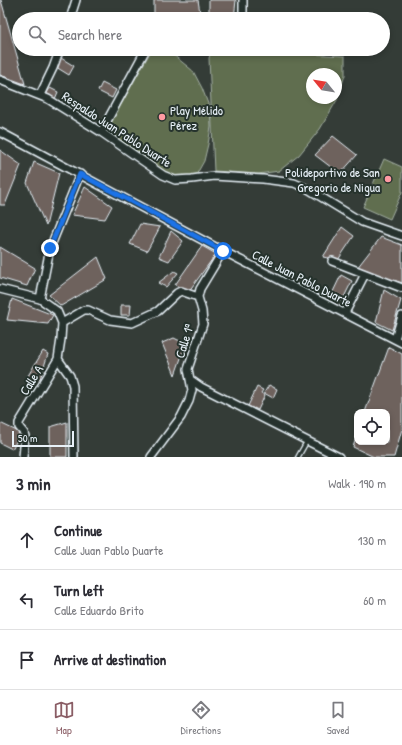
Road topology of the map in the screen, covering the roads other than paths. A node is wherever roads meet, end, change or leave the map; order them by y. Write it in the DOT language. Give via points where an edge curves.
graph roads {
  1 [pos="76,0"];
  2 [pos="243,0"];
  3 [pos="72,12"];
  4 [pos="244,12"];
  5 [pos="58,56"];
  6 [pos="142,56"];
  7 [pos="0,80"];
  8 [pos="40,95"];
  9 [pos="0,132"];
  10 [pos="101,132"];
  11 [pos="80,174"];
  12 [pos="402,236"];
  13 [pos="223,251"];
  14 [pos="332,262"];
  15 [pos="365,274"];
  16 [pos="402,288"];
  17 [pos="0,289"];
  18 [pos="198,297"];
  19 [pos="40,299"];
  20 [pos="344,313"];
  21 [pos="402,316"];
  22 [pos="62,323"];
  23 [pos="399,341"];
  24 [pos="58,359"];
  25 [pos="192,380"];
  26 [pos="307,440"];
  27 [pos="23,457"];
  28 [pos="74,457"];
  29 [pos="151,457"];
  30 [pos="298,457"];
  31 [pos="339,457"];
  1 -- 3 [label="street"];
  2 -- 4 [label="street"];
  5 -- 8 [label="street"];
  6 -- 10 [label="street"];
  7 -- 8 [label="street, Respaldo Juan Pablo Duarte"];
  8 -- 10 [label="street, Respaldo Juan Pablo Duarte"];
  9 -- 11 [label="street, Calle Juan Pablo Duarte"];
  10 -- 12 [label="street, Respaldo Juan Pablo Duarte" via="162,175 175,180 214,176 294,183 362,222"];
  11 -- 13 [label="street, Calle Juan Pablo Duarte"];
  11 -- 19 [label="street" via="50,248"];
  13 -- 18 [label="street" via="200,289"];
  13 -- 20 [label="street, Calle Juan Pablo Duarte"];
  14 -- 15 [label="street"];
  15 -- 16 [label="street"];
  15 -- 20 [label="street"];
  17 -- 19 [label="street"];
  18 -- 22 [label="street" via="181,291 158,311 132,323 110,320 88,310"];
  18 -- 25 [label="street, Calle 1ª" via="203,324 188,369"];
  19 -- 22 [label="street" via="57,312"];
  20 -- 23 [label="street, Calle Juan Pablo Duarte"];
  21 -- 23 [label="street"];
  22 -- 24 [label="street"];
  24 -- 27 [label="street, Calle A" via="18,423 25,436"];
  24 -- 28 [label="street" via="70,376 73,386"];
  25 -- 26 [label="street" via="201,387"];
  25 -- 29 [label="street, Calle 1ª" via="192,390 181,417"];
  26 -- 30 [label="lane"];
  26 -- 31 [label="street"];
}
